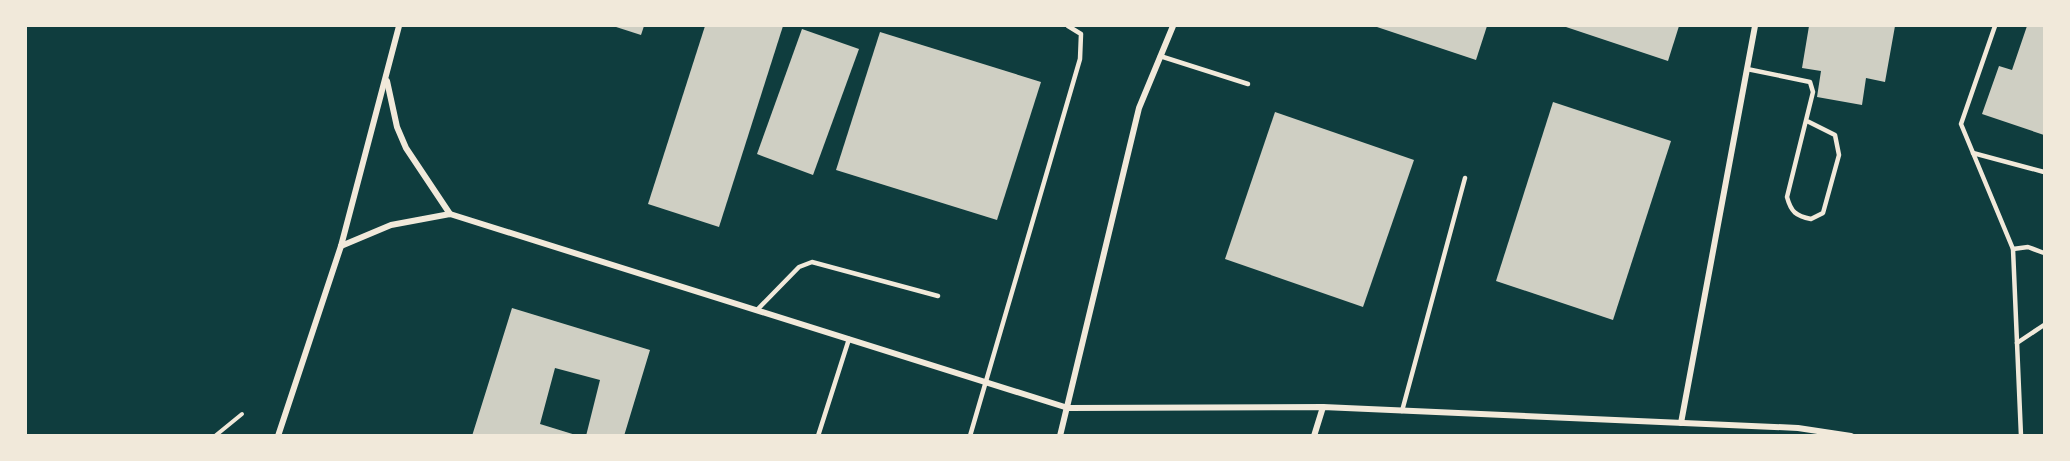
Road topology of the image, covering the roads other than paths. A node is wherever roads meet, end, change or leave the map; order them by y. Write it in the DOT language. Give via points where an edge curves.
graph roads {
  1 [pos="399,26"];
  2 [pos="1068,26"];
  3 [pos="1173,26"];
  4 [pos="1755,26"];
  5 [pos="1995,26"];
  6 [pos="1160,56"];
  7 [pos="1747,69"];
  8 [pos="387,79"];
  9 [pos="1248,84"];
  10 [pos="1807,121"];
  11 [pos="1973,153"];
  12 [pos="2044,172"];
  13 [pos="1465,178"];
  14 [pos="450,214"];
  15 [pos="340,246"];
  16 [pos="2013,249"];
  17 [pos="2044,253"];
  18 [pos="938,296"];
  19 [pos="757,310"];
  20 [pos="2044,325"];
  21 [pos="849,339"];
  22 [pos="2017,342"];
  23 [pos="986,382"];
  24 [pos="1323,407"];
  25 [pos="1068,408"];
  26 [pos="1402,411"];
  27 [pos="1681,423"];
  28 [pos="1798,428"];
  29 [pos="278,435"];
  30 [pos="818,435"];
  31 [pos="970,435"];
  32 [pos="1060,435"];
  33 [pos="1314,435"];
  34 [pos="1795,435"];
  35 [pos="1851,435"];
  36 [pos="2021,435"];
  1 -- 8 [label="street"];
  2 -- 23 [label="lane" via="1081,34 1080,59"];
  3 -- 6 [label="street"];
  4 -- 7 [label="street"];
  5 -- 11 [label="lane" via="1961,124"];
  6 -- 9 [label="lane"];
  6 -- 25 [label="street" via="1139,108"];
  7 -- 10 [label="lane" via="1809,82 1813,92"];
  7 -- 27 [label="street"];
  8 -- 14 [label="street" via="405,148"];
  8 -- 15 [label="street"];
  10 -- 10 [label="lane" via="1835,135 1839,155 1823,213 1811,219 1797,216 1787,197"];
  11 -- 12 [label="lane"];
  11 -- 16 [label="lane"];
  13 -- 26 [label="lane"];
  14 -- 15 [label="street" via="391,225"];
  14 -- 19 [label="street"];
  15 -- 29 [label="street"];
  16 -- 17 [label="lane" via="2028,247"];
  16 -- 22 [label="lane"];
  18 -- 19 [label="lane" via="812,262 799,267"];
  19 -- 21 [label="street"];
  20 -- 22 [label="lane"];
  21 -- 23 [label="street"];
  21 -- 30 [label="lane"];
  22 -- 36 [label="lane"];
  23 -- 25 [label="street"];
  23 -- 31 [label="lane"];
  24 -- 25 [label="street"];
  24 -- 26 [label="street"];
  24 -- 33 [label="street"];
  25 -- 32 [label="street"];
  26 -- 27 [label="street"];
  27 -- 28 [label="street"];
  28 -- 34 [label="street"];
  28 -- 35 [label="street"];
}
